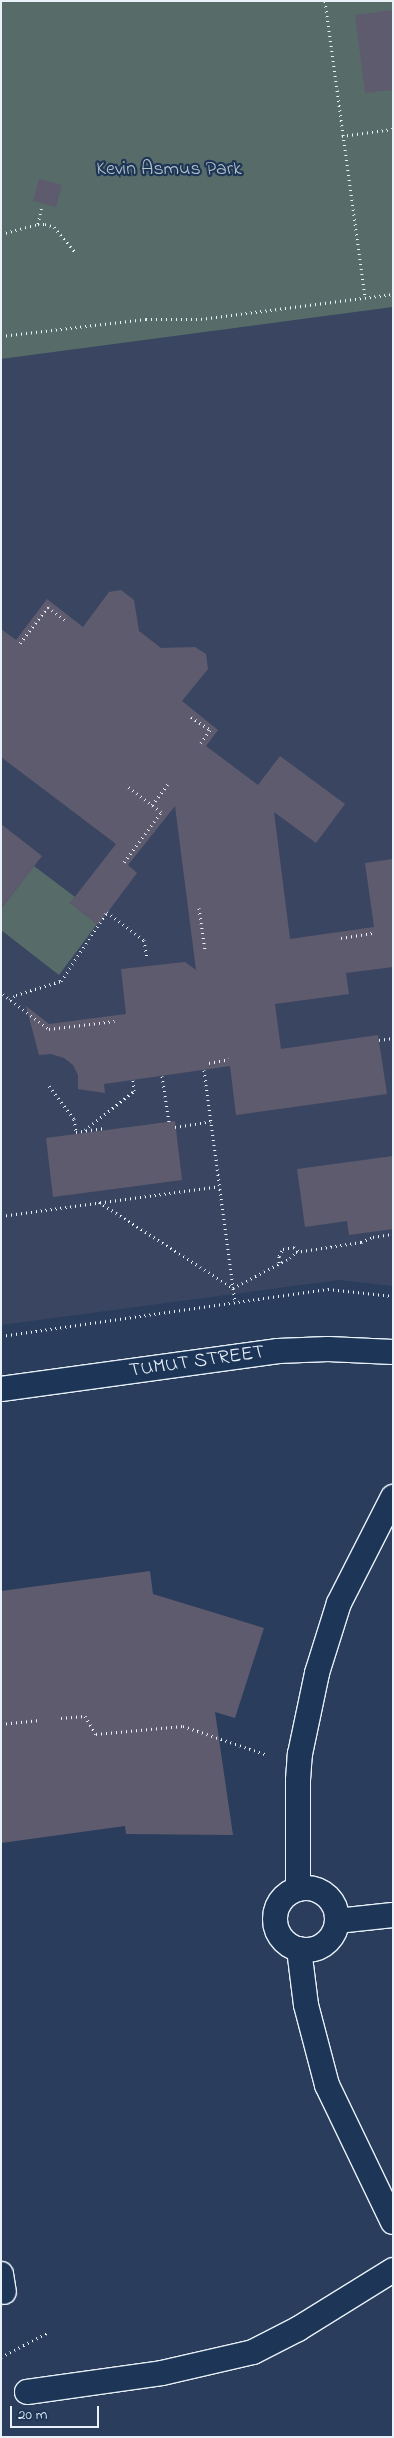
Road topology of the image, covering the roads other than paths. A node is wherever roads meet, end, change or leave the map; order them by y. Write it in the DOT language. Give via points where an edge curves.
graph roads {
  1 [pos="393,1352"];
  2 [pos="1,1389"];
  3 [pos="393,1497"];
  4 [pos="298,1889"];
  5 [pos="393,1915"];
  6 [pos="337,1920"];
  7 [pos="299,1949"];
  8 [pos="393,2222"];
  9 [pos="393,2270"];
  10 [pos="27,2392"];
  1 -- 2 [label="street, TUMUT STREET" via="278,1351"];
  3 -- 4 [label="street" via="340,1604 317,1673 300,1754"];
  4 -- 6 [label="street" via="308,1888 325,1895 332,1902"];
  4 -- 7 [label="street" via="281,1900 275,1919 282,1938"];
  5 -- 6 [label="street"];
  6 -- 7 [label="street" via="333,1933 324,1943 313,1949"];
  7 -- 8 [label="street" via="306,2004 327,2085"];
  9 -- 10 [label="street" via="298,2329 253,2352 162,2374"];
}
